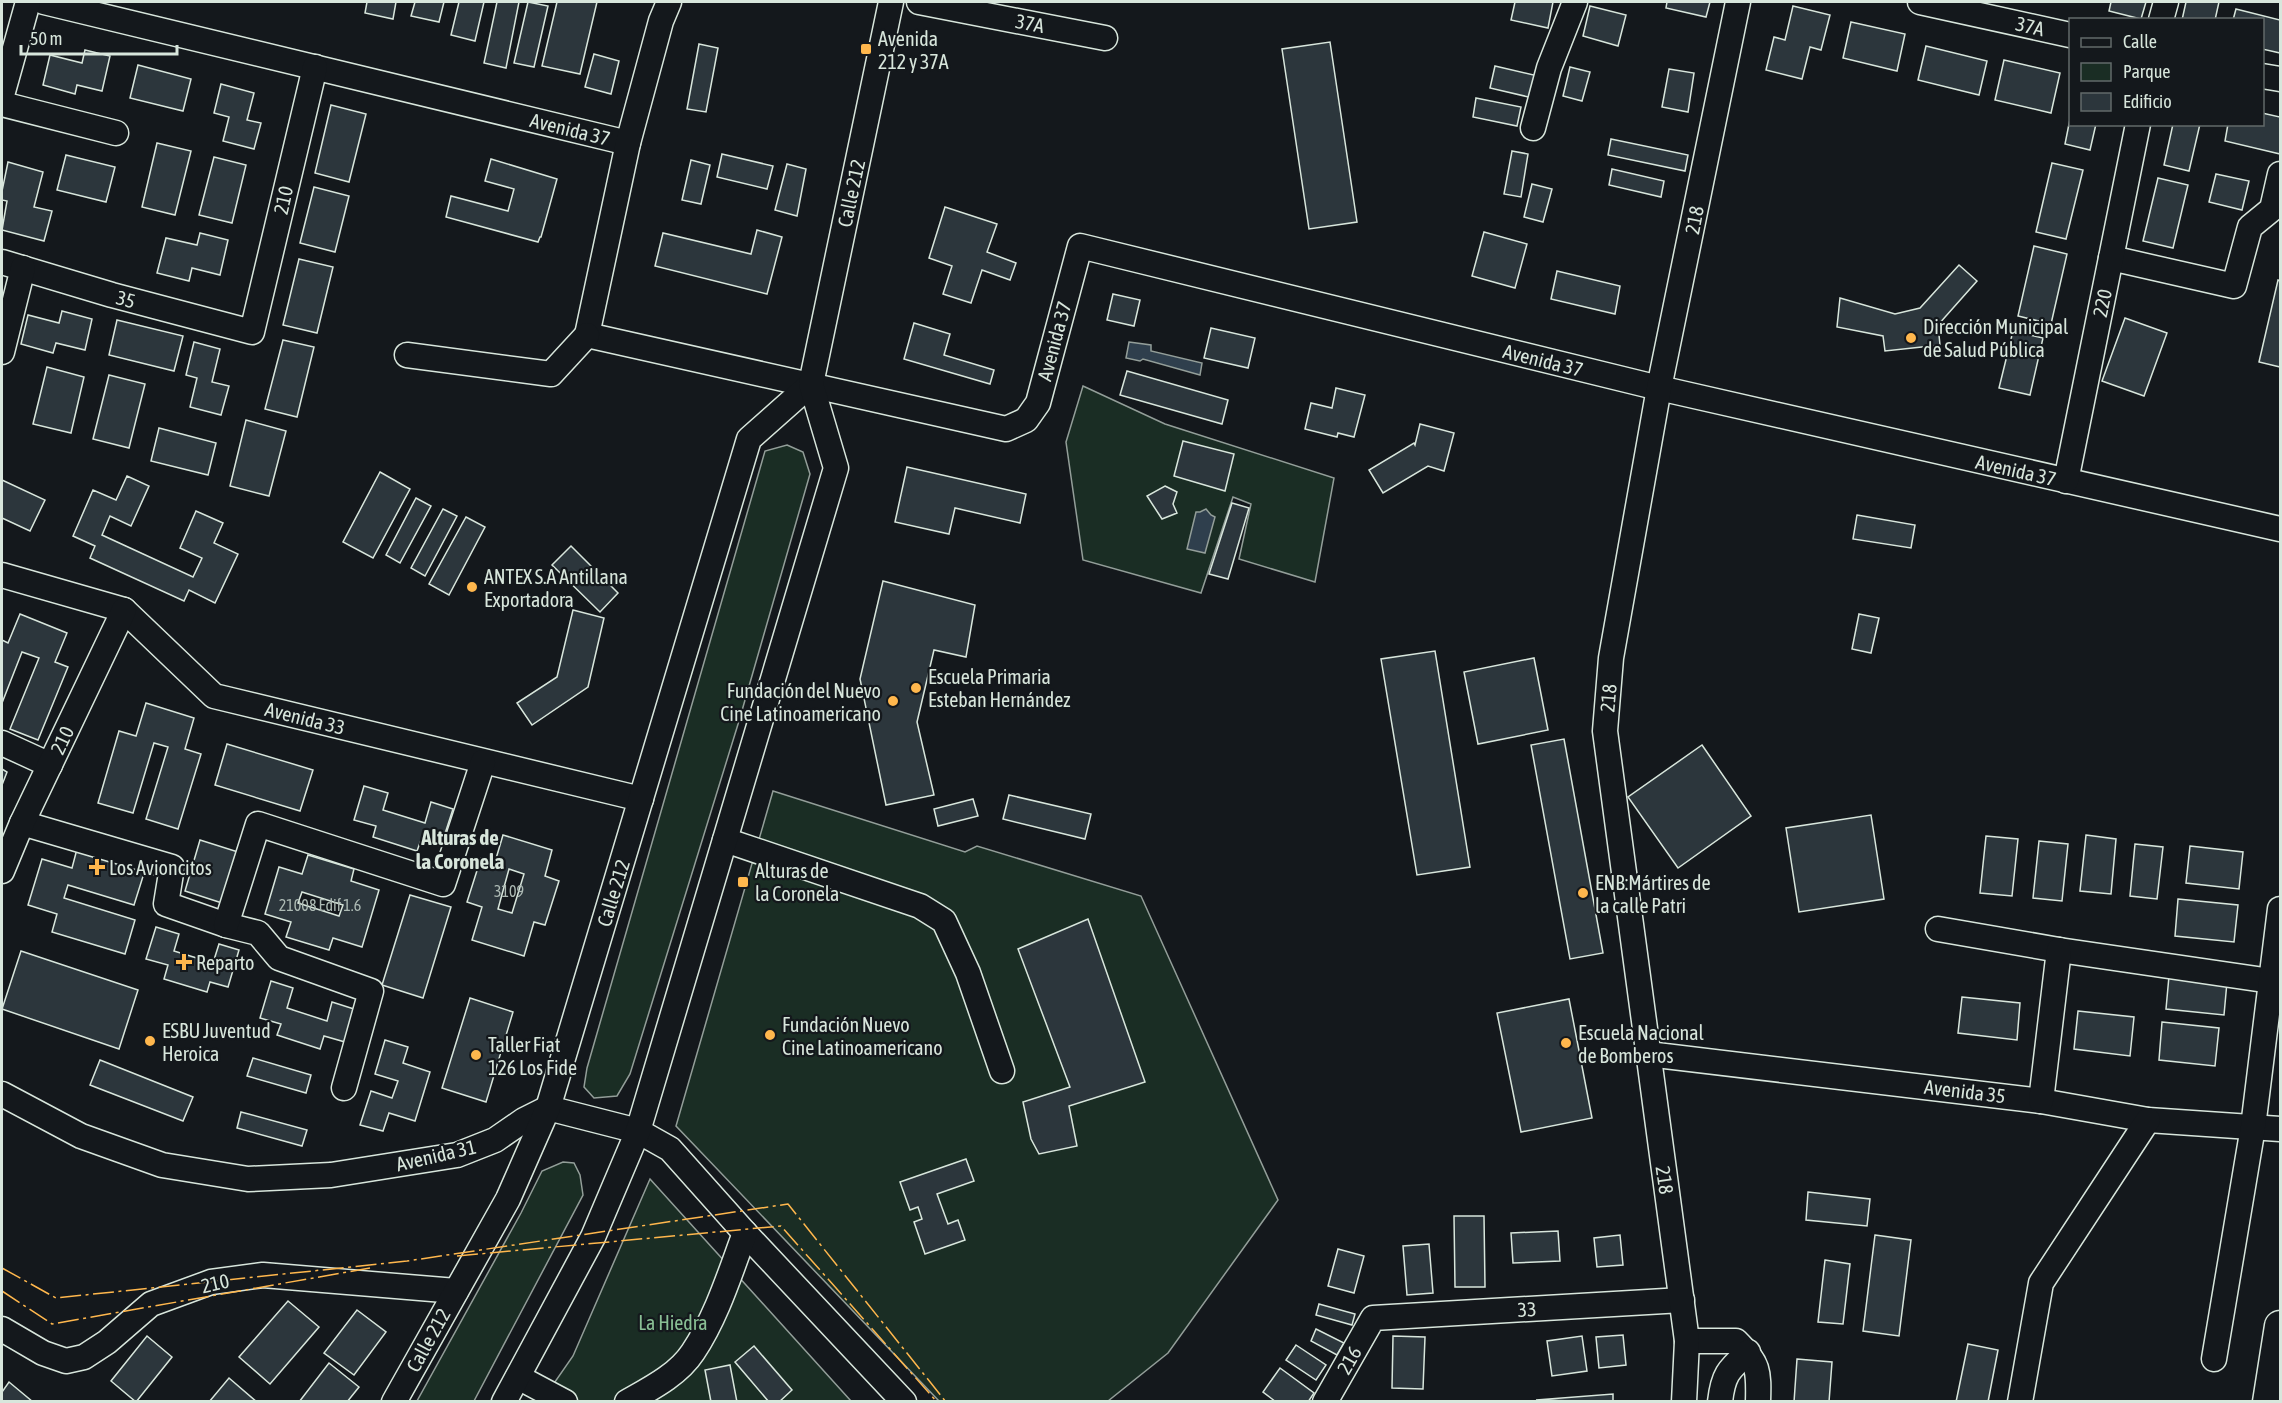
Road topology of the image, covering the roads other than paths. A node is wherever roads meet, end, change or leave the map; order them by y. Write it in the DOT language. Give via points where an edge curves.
graph roads {
  1 [pos="28,2"];
  2 [pos="45,2"];
  3 [pos="669,2"];
  4 [pos="891,2"];
  5 [pos="920,2"];
  6 [pos="1575,2"];
  7 [pos="1738,2"];
  8 [pos="1920,2"];
  9 [pos="2166,2"];
  10 [pos="88,7"];
  11 [pos="2012,12"];
  12 [pos="2162,18"];
  13 [pos="2069,35"];
  14 [pos="1105,38"];
  15 [pos="315,67"];
  16 [pos="2264,76"];
  17 [pos="2280,80"];
  18 [pos="2,95"];
  19 [pos="2,104"];
  20 [pos="2138,126"];
  21 [pos="1533,128"];
  22 [pos="116,133"];
  23 [pos="628,143"];
  24 [pos="2280,174"];
  25 [pos="2111,258"];
  26 [pos="12,265"];
  27 [pos="252,332"];
  28 [pos="587,335"];
  29 [pos="2,352"];
  30 [pos="406,355"];
  31 [pos="811,384"];
  32 [pos="1659,388"];
  33 [pos="2066,481"];
  34 [pos="2280,530"];
  35 [pos="2,575"];
  36 [pos="124,610"];
  37 [pos="2,743"];
  38 [pos="483,762"];
  39 [pos="50,765"];
  40 [pos="641,799"];
  41 [pos="22,823"];
  42 [pos="725,840"];
  43 [pos="2,871"];
  44 [pos="2280,909"];
  45 [pos="226,926"];
  46 [pos="1938,929"];
  47 [pos="2059,950"];
  48 [pos="2271,981"];
  49 [pos="1648,1053"];
  50 [pos="1002,1071"];
  51 [pos="344,1088"];
  52 [pos="2,1094"];
  53 [pos="2041,1101"];
  54 [pos="548,1108"];
  55 [pos="2148,1120"];
  56 [pos="2253,1127"];
  57 [pos="2280,1129"];
  58 [pos="638,1131"];
  59 [pos="745,1233"];
  60 [pos="456,1291"];
  61 [pos="1682,1300"];
  62 [pos="1373,1318"];
  63 [pos="2280,1326"];
  64 [pos="2,1329"];
  65 [pos="1687,1341"];
  66 [pos="1748,1352"];
  67 [pos="2214,1359"];
  68 [pos="518,1377"];
  69 [pos="394,1401"];
  70 [pos="504,1401"];
  71 [pos="565,1401"];
  72 [pos="627,1401"];
  73 [pos="904,1401"];
  74 [pos="1325,1401"];
  75 [pos="1684,1401"];
  76 [pos="1720,1401"];
  77 [pos="1758,1401"];
  78 [pos="2020,1401"];
  79 [pos="2268,1401"];
  1 -- 18 [label="street"];
  2 -- 10 [label="street, Avenida 37"];
  3 -- 23 [label="street"];
  4 -- 31 [label="street, Calle 212"];
  5 -- 14 [label="street, 37A"];
  6 -- 21 [label="street" via="1549,68"];
  7 -- 32 [label="street, 218"];
  8 -- 11 [label="street, 37A"];
  9 -- 12 [label="street"];
  10 -- 15 [label="street, Avenida 37"];
  11 -- 13 [label="street, 37A"];
  15 -- 23 [label="street, Avenida 37"];
  15 -- 27 [label="street, 210"];
  16 -- 17 [label="street"];
  19 -- 22 [label="street"];
  20 -- 25 [label="street, 220"];
  23 -- 28 [label="street, Avenida 37"];
  24 -- 25 [label="street" via="2272,209 2250,227 2234,286"];
  25 -- 33 [label="street, 220"];
  26 -- 27 [label="street, 35"];
  26 -- 29 [label="street"];
  28 -- 30 [label="street" via="551,375"];
  28 -- 31 [label="street, Avenida 37"];
  31 -- 32 [label="street, Avenida 37" via="1005,429 1026,420 1038,403 1080,246"];
  31 -- 40 [label="street, Calle 212" via="749,439"];
  31 -- 42 [label="street, Calle 212" via="836,468"];
  32 -- 33 [label="street, Avenida 37"];
  32 -- 49 [label="street, 218" via="1611,658 1605,731"];
  33 -- 34 [label="street, Avenida 37"];
  35 -- 36 [label="street, Avenida 33"];
  36 -- 38 [label="street, Avenida 33" via="214,696"];
  36 -- 39 [label="street, 210"];
  37 -- 39 [label="street"];
  38 -- 40 [label="street, Avenida 33"];
  38 -- 45 [label="street" via="443,884 258,824"];
  39 -- 41 [label="street, 210"];
  40 -- 54 [label="street, Calle 212"];
  41 -- 43 [label="street, 210"];
  41 -- 45 [label="street" via="172,867 166,904"];
  42 -- 50 [label="street" via="920,906 944,921 968,973"];
  42 -- 58 [label="street, Calle 212"];
  44 -- 48 [label="street"];
  45 -- 51 [label="street" via="258,933 279,958 371,991"];
  46 -- 47 [label="street"];
  47 -- 48 [label="street"];
  47 -- 53 [label="street"];
  48 -- 56 [label="street"];
  49 -- 53 [label="street, Avenida 35"];
  49 -- 61 [label="street, 218"];
  52 -- 54 [label="street, Avenida 31" via="81,1136 162,1165 248,1179 331,1175 458,1155 495,1140"];
  53 -- 55 [label="street, Avenida 35"];
  54 -- 58 [label="street"];
  54 -- 60 [label="street, Calle 212" via="508,1199"];
  55 -- 56 [label="street, Avenida 35"];
  55 -- 78 [label="street" via="2041,1283"];
  56 -- 57 [label="street, Avenida 35"];
  56 -- 67 [label="street"];
  58 -- 59 [label="street" via="670,1149"];
  58 -- 68 [label="street, Calle 212" via="593,1238"];
  59 -- 72 [label="street" via="717,1307 692,1353 661,1382"];
  59 -- 73 [label="street"];
  60 -- 64 [label="street, 210" via="263,1275 211,1282 151,1304 107,1342 84,1357 66,1360 44,1353"];
  60 -- 69 [label="street, Calle 212"];
  61 -- 62 [label="street, 33"];
  61 -- 65 [label="street, 218"];
  62 -- 74 [label="street, 216"];
  63 -- 79 [label="main road"];
  65 -- 66 [label="street" via="1736,1341"];
  65 -- 75 [label="street, 218"];
  66 -- 76 [label="street" via="1731,1367 1722,1382"];
  66 -- 77 [label="street" via="1759,1373"];
  68 -- 70 [label="street, Calle 212"];
  68 -- 71 [label="street"];
}
